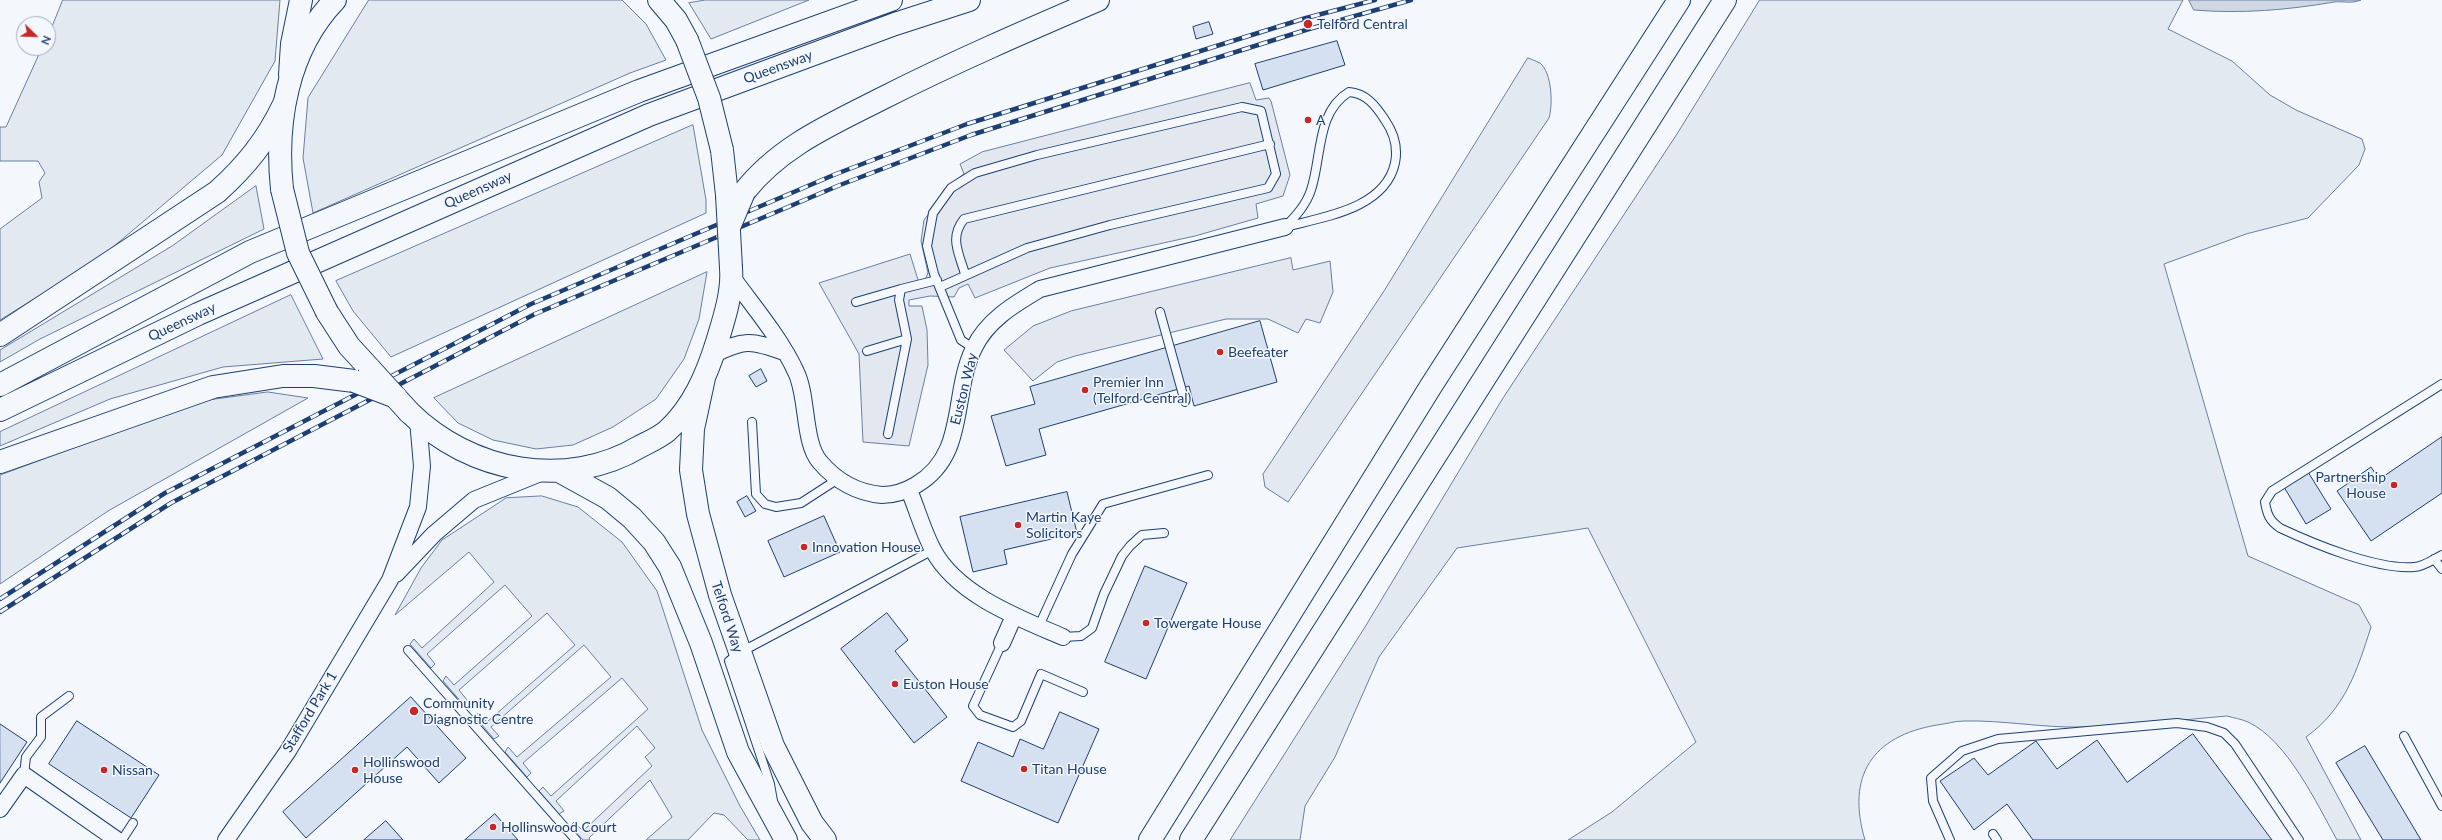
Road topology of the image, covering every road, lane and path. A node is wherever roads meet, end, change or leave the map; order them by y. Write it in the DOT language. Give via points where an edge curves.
graph roads {
  1 [pos="301,0"];
  2 [pos="334,0"];
  3 [pos="659,0"];
  4 [pos="891,0"];
  5 [pos="969,0"];
  6 [pos="1098,0"];
  7 [pos="1679,0"];
  8 [pos="1725,0"];
  9 [pos="289,82"];
  10 [pos="284,104"];
  11 [pos="1270,144"];
  12 [pos="736,194"];
  13 [pos="1285,227"];
  14 [pos="731,272"];
  15 [pos="965,274"];
  16 [pos="939,284"];
  17 [pos="902,289"];
  18 [pos="856,302"];
  19 [pos="1160,312"];
  20 [pos="0,334"];
  21 [pos="907,339"];
  22 [pos="973,348"];
  23 [pos="866,351"];
  24 [pos="784,352"];
  25 [pos="712,355"];
  26 [pos="362,375"];
  27 [pos="704,378"];
  28 [pos="2442,384"];
  29 [pos="0,385"];
  30 [pos="1185,402"];
  31 [pos="0,410"];
  32 [pos="408,410"];
  33 [pos="752,422"];
  34 [pos="888,434"];
  35 [pos="0,462"];
  36 [pos="552,472"];
  37 [pos="1208,475"];
  38 [pos="838,479"];
  39 [pos="909,490"];
  40 [pos="1164,533"];
  41 [pos="933,550"];
  42 [pos="2442,555"];
  43 [pos="2434,559"];
  44 [pos="2442,569"];
  45 [pos="390,580"];
  46 [pos="1014,616"];
  47 [pos="1039,626"];
  48 [pos="1063,637"];
  49 [pos="1002,643"];
  50 [pos="408,650"];
  51 [pos="738,653"];
  52 [pos="1083,692"];
  53 [pos="69,696"];
  54 [pos="2404,736"];
  55 [pos="24,775"];
  56 [pos="2442,806"];
  57 [pos="0,809"];
  58 [pos="132,823"];
  59 [pos="782,834"];
  60 [pos="232,838"];
  61 [pos="117,840"];
  62 [pos="122,840"];
  63 [pos="576,840"];
  64 [pos="825,840"];
  65 [pos="1150,840"];
  66 [pos="1191,840"];
  67 [pos="1950,840"];
  68 [pos="2299,840"];
  1 -- 9 [label="main road" via="292,44"];
  2 -- 9 [label="main road" via="322,13 305,41"];
  3 -- 12 [label="main road, bridge" via="676,20 687,40 709,98"];
  4 -- 29 [label="main road, Queensway" via="639,91 250,252"];
  5 -- 31 [label="main road, Queensway" via="895,24 649,115 198,314"];
  6 -- 12 [label="main road" via="959,60 820,130 786,150"];
  7 -- 65 [label="main road" via="1431,386"];
  8 -- 66 [label="main road"];
  9 -- 10 [label="main road"];
  10 -- 20 [label="main road" via="272,130 257,152 238,174 217,192"];
  10 -- 26 [label="main road, bridge" via="279,145 282,188 298,253"];
  11 -- 15 [label="lane" via="1276,174 1268,188 1110,225 1027,248"];
  11 -- 15 [label="lane" via="964,219 957,228 955,243"];
  11 -- 16 [label="lane" via="1261,112 1242,107 1037,155 975,173 951,188 933,213 926,246"];
  12 -- 14 [label="main road, bridge" via="730,225"];
  13 -- 13 [label="lane" via="1303,208 1311,190 1326,118 1340,97 1349,92 1358,93 1376,106 1392,130 1397,152 1393,174 1377,194 1358,205 1338,214"];
  13 -- 22 [label="street, Euston Way" via="1040,289 1010,307 986,329"];
  14 -- 24 [label="street, Euston Way"];
  14 -- 25 [label="main road" via="724,318"];
  15 -- 16 [label="lane"];
  16 -- 17 [label="lane"];
  16 -- 22 [label="lane" via="961,340"];
  17 -- 18 [label="lane"];
  17 -- 21 [label="lane" via="899,300"];
  19 -- 30 [label="lane"];
  21 -- 23 [label="lane"];
  21 -- 34 [label="lane"];
  22 -- 39 [label="street, Euston Way" via="946,456 930,477"];
  24 -- 25 [label="street" via="748,343 735,344"];
  24 -- 38 [label="street, Euston Way" via="797,372 809,436 819,461"];
  25 -- 27 [label="main road"];
  26 -- 32 [label="main road, bridge"];
  26 -- 35 [label="main road" via="283,376 213,387"];
  27 -- 36 [label="main road" via="688,406 666,431 612,461"];
  27 -- 51 [label="main road, Telford Way" via="693,428 691,470 700,521"];
  28 -- 43 [label="lane" via="2272,491 2265,502 2266,512 2272,522 2280,528 2365,560 2394,567 2416,567"];
  32 -- 36 [label="main road" via="441,438 468,453 502,464"];
  32 -- 45 [label="street" via="422,466 418,507"];
  33 -- 38 [label="lane" via="756,494 765,504 776,507 801,503"];
  36 -- 45 [label="street" via="474,500 434,534"];
  36 -- 59 [label="main road" via="608,498 632,518 654,542 670,567 701,643 738,752"];
  37 -- 47 [label="lane" via="1103,504 1072,554"];
  38 -- 39 [label="street, Euston Way" via="866,493 890,495"];
  39 -- 41 [label="street"];
  40 -- 48 [label="lane" via="1142,535 1130,546 1122,556 1104,594 1092,628 1081,636"];
  41 -- 46 [label="street" via="950,572 991,604"];
  41 -- 51 [label="lane"];
  42 -- 43 [label="lane"];
  43 -- 44 [label="lane"];
  45 -- 60 [label="street, Stafford Park 1" via="288,751"];
  46 -- 47 [label="street"];
  46 -- 49 [label="street"];
  47 -- 48 [label="street"];
  49 -- 52 [label="lane" via="973,706 980,715 1013,727 1021,721 1041,674"];
  50 -- 63 [label="lane"];
  51 -- 59 [label="lane" via="728,661 770,784"];
  51 -- 64 [label="main road, Telford Way" via="773,746 812,823"];
  53 -- 55 [label="lane" via="41,717 41,737 26,757"];
  54 -- 56 [label="lane"];
  55 -- 57 [label="street"];
  55 -- 61 [label="street"];
  58 -- 62 [label="lane"];
  67 -- 68 [label="lane" via="1933,801 1931,778 1962,751 1998,739 2177,723 2207,727 2224,733 2236,744"];
}
